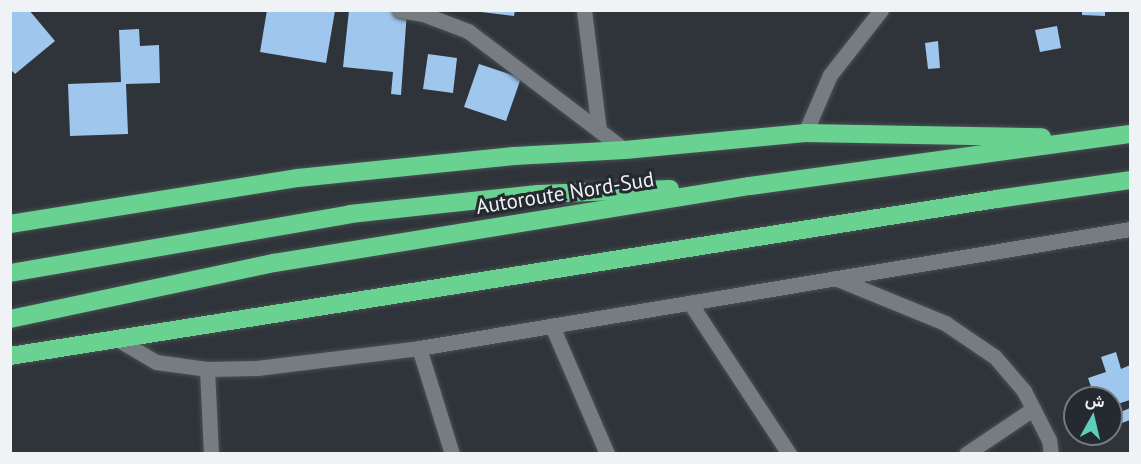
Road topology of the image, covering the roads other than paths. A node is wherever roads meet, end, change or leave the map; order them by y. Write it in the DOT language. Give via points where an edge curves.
graph roads {
  1 [pos="400,10"];
  2 [pos="584,10"];
  3 [pos="881,10"];
  4 [pos="599,129"];
  5 [pos="805,133"];
  6 [pos="1131,134"];
  7 [pos="1103,138"];
  8 [pos="625,150"];
  9 [pos="1131,180"];
  10 [pos="750,186"];
  11 [pos="10,224"];
  12 [pos="1131,229"];
  13 [pos="10,273"];
  14 [pos="836,278"];
  15 [pos="690,303"];
  16 [pos="10,319"];
  17 [pos="552,326"];
  18 [pos="117,339"];
  19 [pos="420,348"];
  20 [pos="10,358"];
  21 [pos="207,369"];
  22 [pos="1033,409"];
  23 [pos="212,453"];
  24 [pos="452,453"];
  25 [pos="607,453"];
  26 [pos="789,453"];
  27 [pos="966,453"];
  28 [pos="1051,453"];
  1 -- 4 [label="street" via="468,31"];
  2 -- 4 [label="street"];
  3 -- 5 [label="street" via="830,75"];
  4 -- 8 [label="street"];
  5 -- 7 [label="highway"];
  5 -- 8 [label="highway"];
  6 -- 7 [label="highway, Autoroute Nord-Sud"];
  7 -- 10 [label="highway, Autoroute Nord-Sud"];
  8 -- 11 [label="highway" via="514,156 321,175"];
  9 -- 18 [label="highway"];
  10 -- 13 [label="highway" via="537,194 350,214"];
  10 -- 16 [label="highway, Autoroute Nord-Sud" via="274,263"];
  12 -- 14 [label="street"];
  14 -- 15 [label="street"];
  14 -- 22 [label="street" via="945,323 995,357 1024,391"];
  15 -- 17 [label="street"];
  15 -- 26 [label="street"];
  17 -- 19 [label="street"];
  17 -- 25 [label="street"];
  18 -- 20 [label="highway"];
  18 -- 21 [label="street" via="156,362"];
  19 -- 21 [label="street" via="257,368"];
  19 -- 24 [label="street"];
  21 -- 23 [label="street"];
  22 -- 27 [label="street"];
  22 -- 28 [label="street" via="1049,440"];
}
